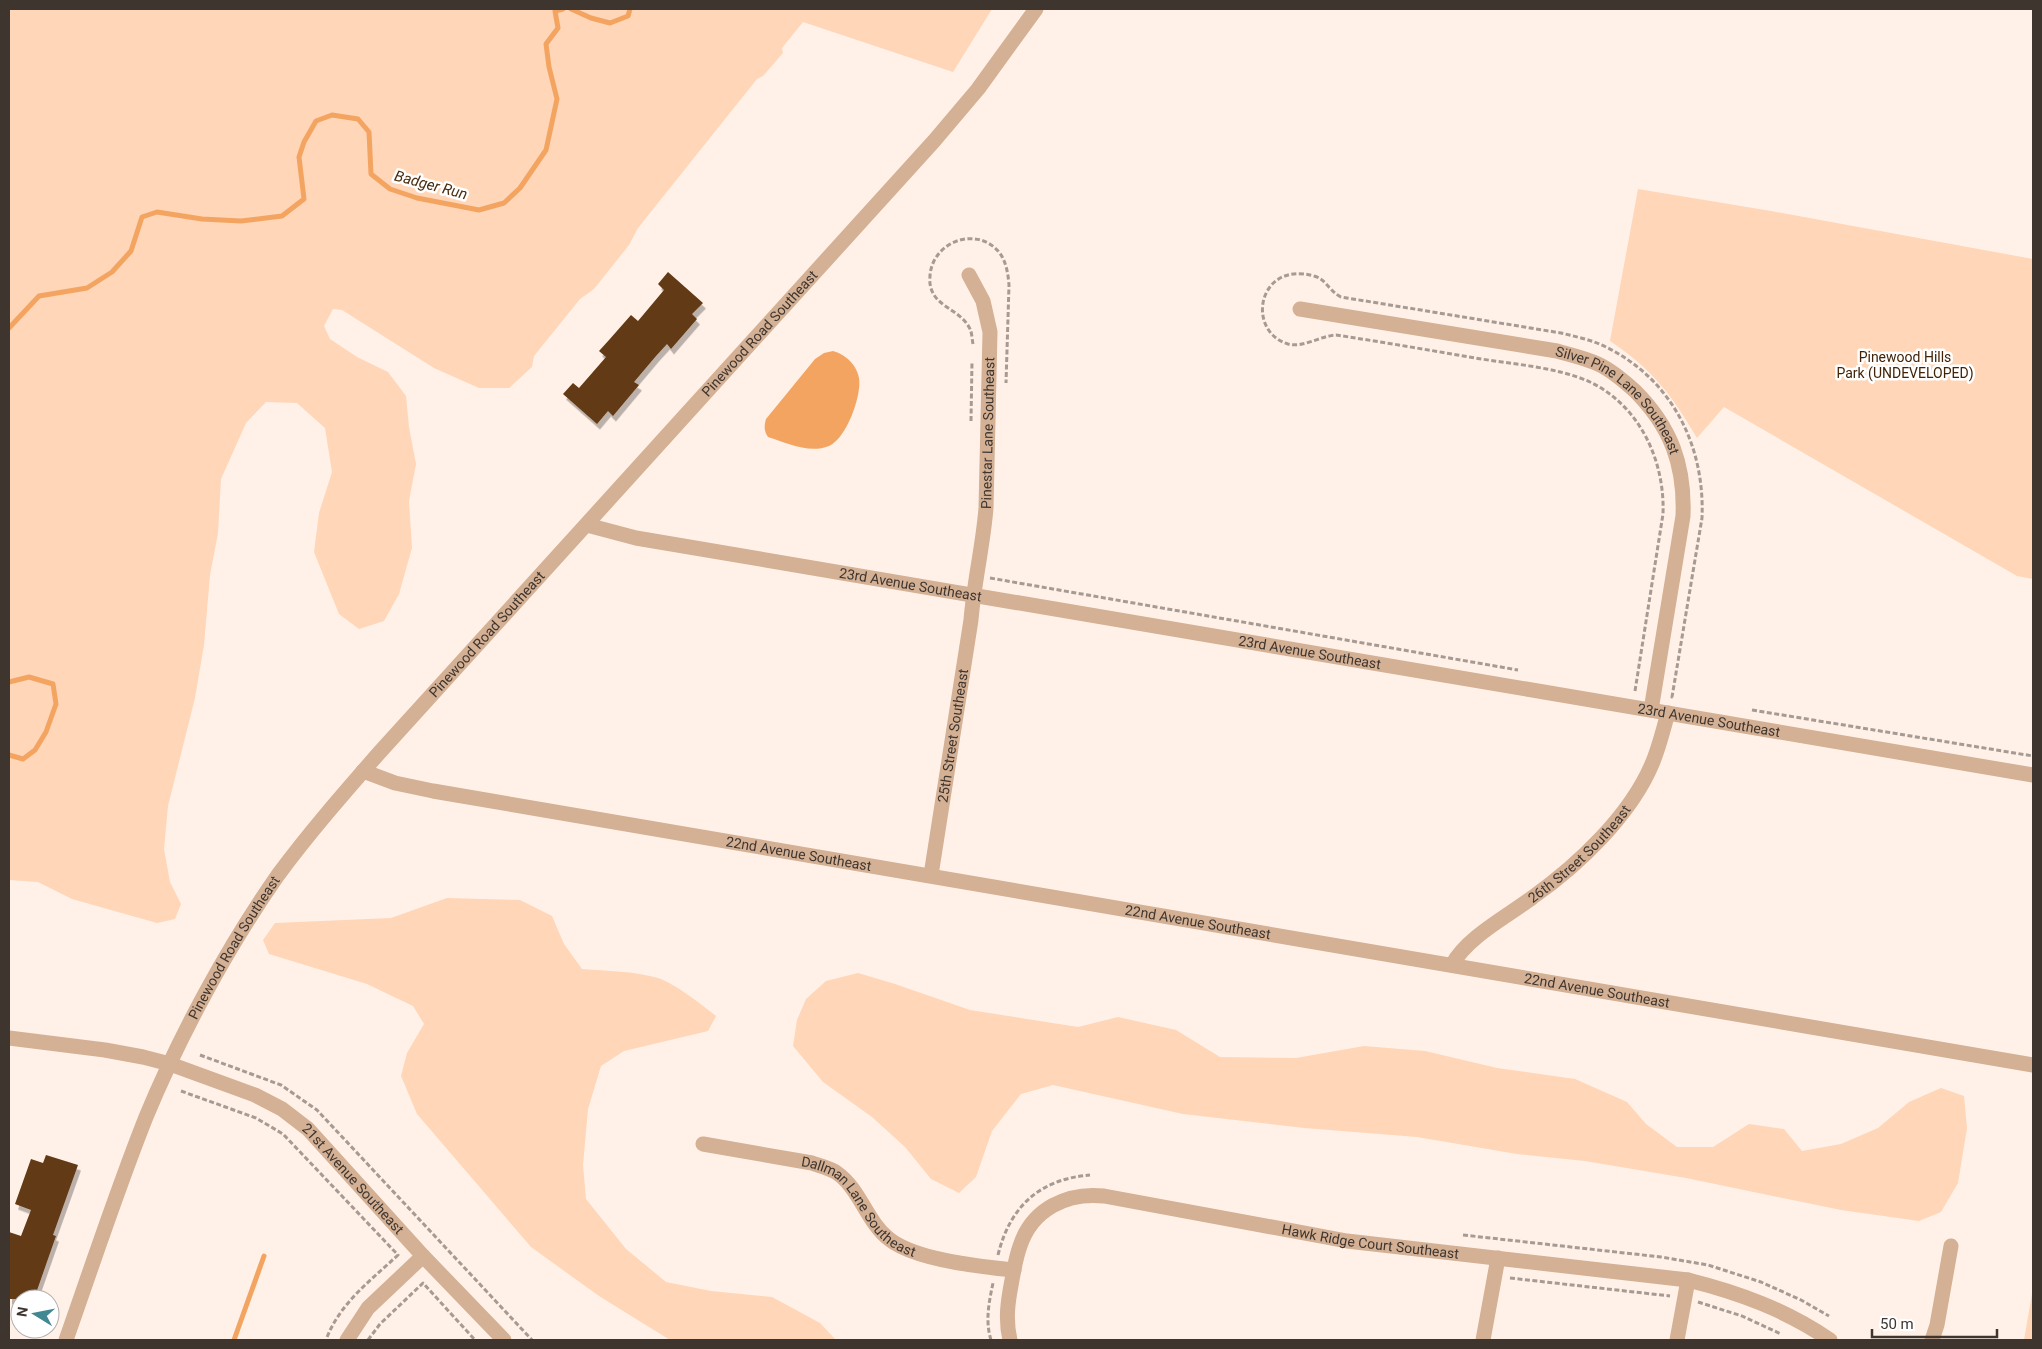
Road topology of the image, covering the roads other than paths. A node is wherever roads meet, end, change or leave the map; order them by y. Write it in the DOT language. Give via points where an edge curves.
graph roads {
  1 [pos="1036,9"];
  2 [pos="969,275"];
  3 [pos="1300,309"];
  4 [pos="587,525"];
  5 [pos="973,594"];
  6 [pos="1651,710"];
  7 [pos="1668,713"];
  8 [pos="364,771"];
  9 [pos="2033,775"];
  10 [pos="930,875"];
  11 [pos="1452,965"];
  12 [pos="9,1038"];
  13 [pos="170,1064"];
  14 [pos="2033,1065"];
  15 [pos="704,1144"];
  16 [pos="1951,1246"];
  17 [pos="423,1256"];
  18 [pos="1498,1258"];
  19 [pos="1014,1270"];
  20 [pos="1688,1280"];
  21 [pos="66,1340"];
  22 [pos="347,1340"];
  23 [pos="504,1340"];
  24 [pos="1010,1340"];
  25 [pos="1483,1340"];
  26 [pos="1677,1340"];
  27 [pos="1830,1340"];
  28 [pos="1932,1340"];
  1 -- 4 [label="street, Pinewood Road Southeast" via="978,89 934,141"];
  2 -- 5 [label="street, Pinestar Lane Southeast" via="983,301 990,332 986,508"];
  3 -- 6 [label="street, Silver Pine Lane Southeast" via="1581,357 1615,374 1644,400 1674,448 1684,496"];
  4 -- 5 [label="street, 23rd Avenue Southeast" via="619,535"];
  4 -- 8 [label="street, Pinewood Road Southeast"];
  5 -- 6 [label="street, 23rd Avenue Southeast"];
  5 -- 10 [label="street, 25th Street Southeast"];
  6 -- 7 [label="street, 23rd Avenue Southeast"];
  7 -- 9 [label="street, 23rd Avenue Southeast"];
  7 -- 11 [label="street, 26th Street Southeast" via="1652,764 1637,791 1608,829 1535,896 1458,953"];
  8 -- 10 [label="street, 22nd Avenue Southeast" via="395,783 433,791"];
  8 -- 13 [label="street, Pinewood Road Southeast" via="298,849 256,908"];
  10 -- 11 [label="street, 22nd Avenue Southeast"];
  11 -- 14 [label="street, 22nd Avenue Southeast"];
  12 -- 13 [label="street, 21st Avenue Southeast" via="114,1051"];
  13 -- 17 [label="street, 21st Avenue Southeast" via="262,1098 295,1118"];
  13 -- 21 [label="street, Pinewood Road Southeast" via="136,1143"];
  15 -- 19 [label="street, Dallman Lane Southeast" via="826,1167 847,1183 887,1238 910,1252"];
  16 -- 28 [label="street"];
  17 -- 22 [label="street" via="368,1308"];
  17 -- 23 [label="street, 21st Avenue Southeast"];
  18 -- 19 [label="street, Hawk Ridge Court Southeast" via="1305,1235 1086,1194 1056,1203 1032,1222 1020,1246"];
  18 -- 20 [label="street, Hawk Ridge Court Southeast"];
  18 -- 25 [label="street"];
  19 -- 24 [label="street, Hawk Ridge Court Southeast" via="1006,1317"];
  20 -- 26 [label="street"];
  20 -- 27 [label="street, Hawk Ridge Court Southeast" via="1770,1306"];
}
